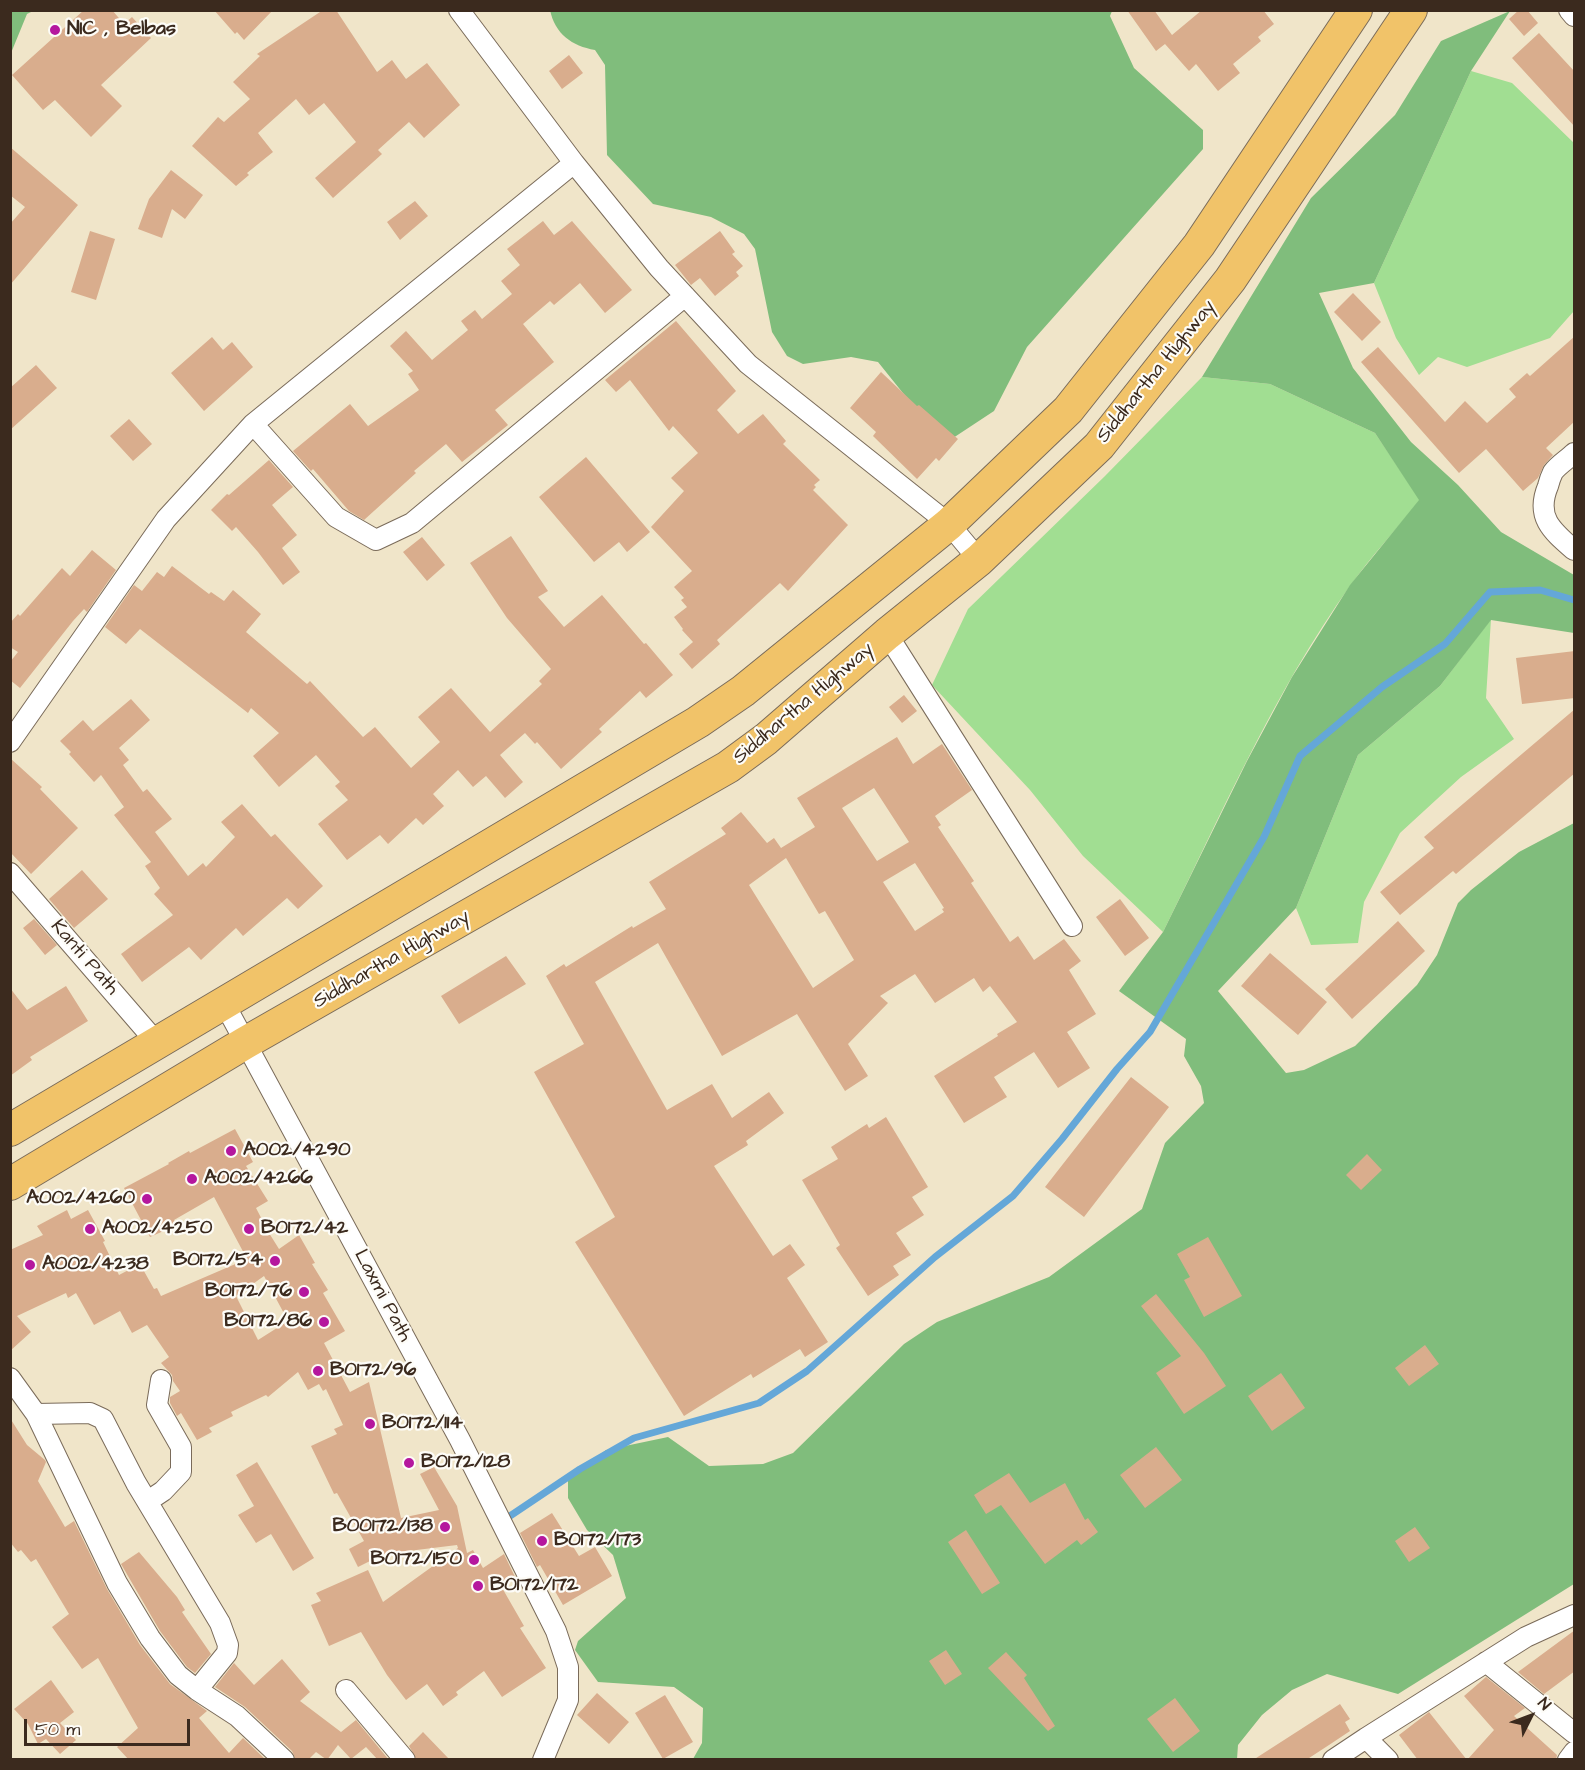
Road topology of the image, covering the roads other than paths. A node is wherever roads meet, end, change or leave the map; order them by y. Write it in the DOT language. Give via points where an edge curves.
graph roads {
  1 [pos="459,10"];
  2 [pos="1356,10"];
  3 [pos="1411,10"];
  4 [pos="1569,10"];
  5 [pos="1575,16"];
  6 [pos="574,163"];
  7 [pos="685,296"];
  8 [pos="253,424"];
  9 [pos="1575,453"];
  10 [pos="949,524"];
  11 [pos="1575,550"];
  12 [pos="979,560"];
  13 [pos="887,634"];
  14 [pos="10,742"];
  15 [pos="10,873"];
  16 [pos="1072,926"];
  17 [pos="224,1003"];
  18 [pos="157,1043"];
  19 [pos="245,1043"];
  20 [pos="10,1130"];
  21 [pos="10,1184"];
  22 [pos="10,1378"];
  23 [pos="161,1380"];
  24 [pos="36,1414"];
  25 [pos="148,1502"];
  26 [pos="1575,1615"];
  27 [pos="1486,1662"];
  28 [pos="197,1690"];
  29 [pos="346,1690"];
  30 [pos="1575,1733"];
  31 [pos="1366,1738"];
  32 [pos="1575,1752"];
  33 [pos="284,1760"];
  34 [pos="405,1760"];
  35 [pos="543,1760"];
  36 [pos="1333,1760"];
  37 [pos="1388,1760"];
  38 [pos="1568,1760"];
  1 -- 6 [label="street"];
  2 -- 10 [label="highway" via="1199,245 1170,282 1068,410"];
  3 -- 12 [label="highway, Siddhartha Highway" via="1230,280 1099,446"];
  4 -- 5 [label="street"];
  6 -- 7 [label="street"];
  6 -- 8 [label="street"];
  7 -- 8 [label="street" via="412,523 375,540 336,517"];
  7 -- 10 [label="street" via="748,364"];
  8 -- 14 [label="street" via="166,519"];
  9 -- 11 [label="street" via="1553,472 1543,506 1555,534"];
  10 -- 12 [label="street"];
  10 -- 17 [label="highway" via="698,722"];
  12 -- 13 [label="highway, Siddhartha Highway"];
  13 -- 16 [label="street"];
  13 -- 19 [label="highway, Siddhartha Highway" via="728,767"];
  15 -- 18 [label="street, Kanti Path"];
  17 -- 18 [label="highway"];
  17 -- 19 [label="street, Laxmi Path"];
  18 -- 20 [label="highway"];
  19 -- 21 [label="highway, Siddhartha Highway"];
  19 -- 35 [label="street, Laxmi Path" via="460,1440 556,1631 568,1667 568,1700"];
  22 -- 24 [label="street"];
  23 -- 25 [label="street" via="157,1405 181,1447 181,1472"];
  24 -- 25 [label="street" via="90,1413 103,1419"];
  24 -- 28 [label="street" via="117,1582 150,1638 178,1675"];
  25 -- 28 [label="street" via="220,1623 228,1645 227,1653"];
  26 -- 27 [label="street" via="1526,1637"];
  27 -- 30 [label="street"];
  27 -- 31 [label="street"];
  28 -- 33 [label="street" via="237,1716"];
  29 -- 34 [label="street"];
  31 -- 36 [label="street"];
  31 -- 37 [label="street"];
  32 -- 38 [label="street"];
}
